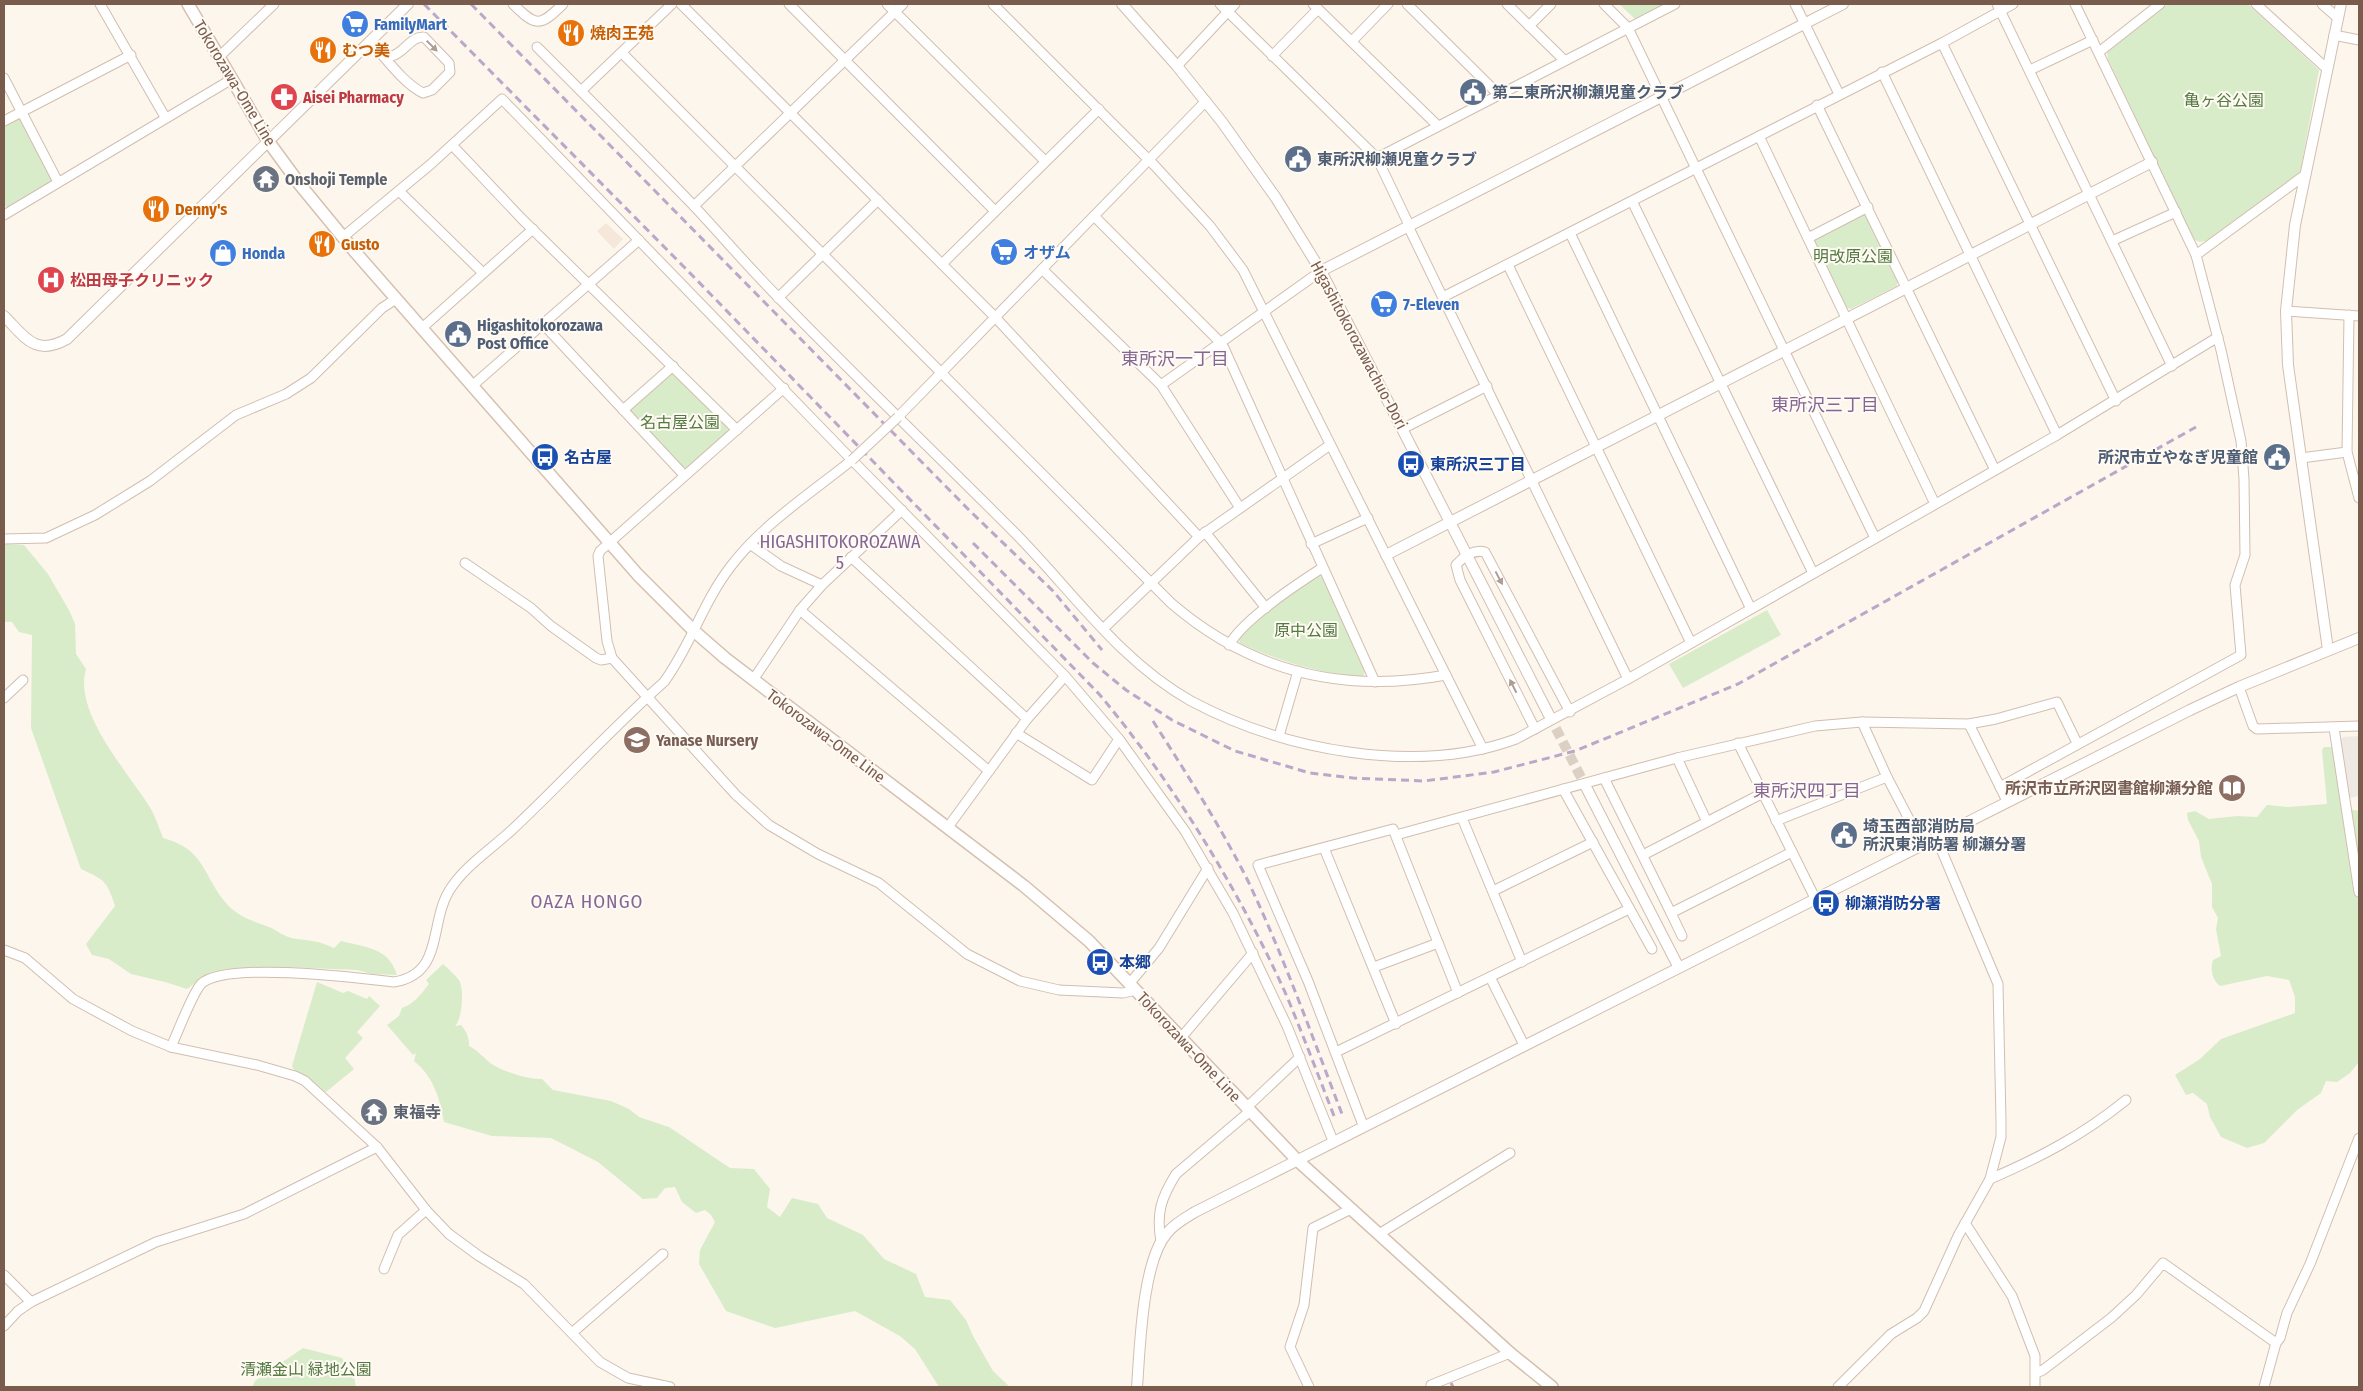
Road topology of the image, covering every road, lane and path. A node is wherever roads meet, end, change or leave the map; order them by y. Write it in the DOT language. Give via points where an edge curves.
graph roads {
  1 [pos="100,4"];
  2 [pos="188,4"];
  3 [pos="274,4"];
  4 [pos="513,4"];
  5 [pos="563,4"];
  6 [pos="672,4"];
  7 [pos="681,4"];
  8 [pos="790,4"];
  9 [pos="887,4"];
  10 [pos="903,4"];
  11 [pos="993,4"];
  12 [pos="1122,4"];
  13 [pos="1220,4"];
  14 [pos="1235,4"];
  15 [pos="1388,4"];
  16 [pos="1407,4"];
  17 [pos="1507,4"];
  18 [pos="1551,4"];
  19 [pos="1604,4"];
  20 [pos="1676,4"];
  21 [pos="1795,4"];
  22 [pos="1843,4"];
  23 [pos="2013,4"];
  24 [pos="2075,4"];
  25 [pos="2160,4"];
  26 [pos="2322,4"];
  27 [pos="2341,4"];
  28 [pos="406,5"];
  29 [pos="1315,5"];
  30 [pos="2261,5"];
  31 [pos="1999,7"];
  32 [pos="1228,11"];
  33 [pos="895,12"];
  34 [pos="2338,18"];
  35 [pos="1805,24"];
  36 [pos="1529,26"];
  37 [pos="1628,28"];
  38 [pos="2334,35"];
  39 [pos="2093,40"];
  40 [pos="2359,40"];
  41 [pos="1352,41"];
  42 [pos="370,42"];
  43 [pos="1942,43"];
  44 [pos="537,47"];
  45 [pos="378,50"];
  46 [pos="2099,52"];
  47 [pos="622,53"];
  48 [pos="131,55"];
  49 [pos="1272,56"];
  50 [pos="219,57"];
  51 [pos="845,60"];
  52 [pos="1564,60"];
  53 [pos="1178,66"];
  54 [pos="2326,68"];
  55 [pos="2030,70"];
  56 [pos="1882,72"];
  57 [pos="4,78"];
  58 [pos="232,79"];
  59 [pos="581,91"];
  60 [pos="1498,94"];
  61 [pos="1839,94"];
  62 [pos="1662,96"];
  63 [pos="1206,101"];
  64 [pos="1817,105"];
  65 [pos="1099,109"];
  66 [pos="21,111"];
  67 [pos="791,113"];
  68 [pos="165,117"];
  69 [pos="4,121"];
  70 [pos="1437,126"];
  71 [pos="1759,136"];
  72 [pos="268,142"];
  73 [pos="452,145"];
  74 [pos="1377,158"];
  75 [pos="1149,160"];
  76 [pos="1045,161"];
  77 [pos="2152,162"];
  78 [pos="735,168"];
  79 [pos="1696,168"];
  80 [pos="2305,175"];
  81 [pos="58,182"];
  82 [pos="399,191"];
  83 [pos="2089,194"];
  84 [pos="878,200"];
  85 [pos="1632,201"];
  86 [pos="694,206"];
  87 [pos="1868,207"];
  88 [pos="995,211"];
  89 [pos="2176,212"];
  90 [pos="4,213"];
  91 [pos="1094,216"];
  92 [pos="2030,224"];
  93 [pos="1409,227"];
  94 [pos="533,229"];
  95 [pos="1570,233"];
  96 [pos="343,237"];
  97 [pos="1808,238"];
  98 [pos="639,240"];
  99 [pos="2112,241"];
  100 [pos="821,254"];
  101 [pos="1970,255"];
  102 [pos="2196,255"];
  103 [pos="942,264"];
  104 [pos="1508,265"];
  105 [pos="1042,269"];
  106 [pos="1321,271"];
  107 [pos="483,273"];
  108 [pos="588,283"];
  109 [pos="1906,288"];
  110 [pos="396,298"];
  111 [pos="778,298"];
  112 [pos="1443,298"];
  113 [pos="1265,311"];
  114 [pos="2286,311"];
  115 [pos="2349,315"];
  116 [pos="4,316"];
  117 [pos="2359,316"];
  118 [pos="994,317"];
  119 [pos="1845,319"];
  120 [pos="542,323"];
  121 [pos="422,328"];
  122 [pos="2218,337"];
  123 [pos="1221,343"];
  124 [pos="1784,351"];
  125 [pos="673,366"];
  126 [pos="2172,366"];
  127 [pos="940,373"];
  128 [pos="1161,384"];
  129 [pos="1719,384"];
  130 [pos="472,386"];
  131 [pos="1487,386"];
  132 [pos="784,388"];
  133 [pos="2116,400"];
  134 [pos="623,410"];
  135 [pos="1658,416"];
  136 [pos="898,417"];
  137 [pos="1404,428"];
  138 [pos="736,430"];
  139 [pos="2057,434"];
  140 [pos="1330,445"];
  141 [pos="1596,447"];
  142 [pos="2347,452"];
  143 [pos="2301,458"];
  144 [pos="852,460"];
  145 [pos="1995,470"];
  146 [pos="684,475"];
  147 [pos="1282,479"];
  148 [pos="1533,480"];
  149 [pos="2359,498"];
  150 [pos="1935,504"];
  151 [pos="1240,508"];
  152 [pos="902,510"];
  153 [pos="1368,518"];
  154 [pos="1451,522"];
  155 [pos="1202,534"];
  156 [pos="1875,538"];
  157 [pos="4,539"];
  158 [pos="609,542"];
  159 [pos="750,544"];
  160 [pos="1311,544"];
  161 [pos="1467,554"];
  162 [pos="1386,555"];
  163 [pos="851,557"];
  164 [pos="465,564"];
  165 [pos="1322,568"];
  166 [pos="1813,573"];
  167 [pos="1151,582"];
  168 [pos="822,585"];
  169 [pos="1266,608"];
  170 [pos="1751,609"];
  171 [pos="800,610"];
  172 [pos="1104,628"];
  173 [pos="694,631"];
  174 [pos="2359,638"];
  175 [pos="1691,643"];
  176 [pos="1229,645"];
  177 [pos="2328,650"];
  178 [pos="612,658"];
  179 [pos="1298,672"];
  180 [pos="1446,675"];
  181 [pos="1065,676"];
  182 [pos="1628,679"];
  183 [pos="23,680"];
  184 [pos="752,680"];
  185 [pos="1375,682"];
  186 [pos="2238,687"];
  187 [pos="648,696"];
  188 [pos="4,698"];
  189 [pos="1570,712"];
  190 [pos="1549,715"];
  191 [pos="1027,719"];
  192 [pos="1862,722"];
  193 [pos="1969,724"];
  194 [pos="2359,726"];
  195 [pos="2334,728"];
  196 [pos="1534,730"];
  197 [pos="1016,733"];
  198 [pos="1279,736"];
  199 [pos="1119,739"];
  200 [pos="1738,743"];
  201 [pos="2077,743"];
  202 [pos="1483,749"];
  203 [pos="1676,758"];
  204 [pos="989,771"];
  205 [pos="1887,777"];
  206 [pos="1604,778"];
  207 [pos="1586,787"];
  208 [pos="2000,787"];
  209 [pos="1563,789"];
  210 [pos="1762,793"];
  211 [pos="2006,801"];
  212 [pos="1462,818"];
  213 [pos="1776,821"];
  214 [pos="1707,822"];
  215 [pos="948,827"];
  216 [pos="1396,835"];
  217 [pos="1936,837"];
  218 [pos="1594,842"];
  219 [pos="1922,844"];
  220 [pos="1324,848"];
  221 [pos="1792,852"];
  222 [pos="1643,855"];
  223 [pos="1208,868"];
  224 [pos="1493,891"];
  225 [pos="2359,892"];
  226 [pos="1816,898"];
  227 [pos="1630,909"];
  228 [pos="1671,913"];
  229 [pos="1682,936"];
  230 [pos="1438,943"];
  231 [pos="1652,949"];
  232 [pos="4,950"];
  233 [pos="1254,953"];
  234 [pos="1522,962"];
  235 [pos="1678,966"];
  236 [pos="1374,967"];
  237 [pos="1490,977"];
  238 [pos="1133,986"];
  239 [pos="1458,993"];
  240 [pos="1396,1024"];
  241 [pos="1180,1039"];
  242 [pos="1524,1045"];
  243 [pos="171,1046"];
  244 [pos="1336,1052"];
  245 [pos="1300,1057"];
  246 [pos="2126,1100"];
  247 [pos="1248,1110"];
  248 [pos="1363,1126"];
  249 [pos="2359,1138"];
  250 [pos="1332,1141"];
  251 [pos="377,1148"];
  252 [pos="1510,1153"];
  253 [pos="1296,1159"];
  254 [pos="1990,1179"];
  255 [pos="1351,1209"];
  256 [pos="426,1210"];
  257 [pos="1965,1223"];
  258 [pos="1379,1234"];
  259 [pos="1161,1242"];
  260 [pos="663,1254"];
  261 [pos="384,1269"];
  262 [pos="4,1275"];
  263 [pos="31,1302"];
  264 [pos="4,1326"];
  265 [pos="572,1332"];
  266 [pos="2276,1343"];
  267 [pos="1510,1353"];
  268 [pos="2036,1373"];
  269 [pos="1429,1386"];
  270 [pos="670,1387"];
  271 [pos="1137,1387"];
  272 [pos="1309,1387"];
  273 [pos="1552,1387"];
  274 [pos="1838,1387"];
  275 [pos="2035,1387"];
  276 [pos="2264,1387"];
  1 -- 48 [label="street"];
  2 -- 50 [label="main road, Tokorozawa-Ome Line"];
  3 -- 50 [label="street"];
  4 -- 5 [label="street" via="528,19 539,22 548,19"];
  6 -- 47 [label="street"];
  7 -- 67 [label="street"];
  8 -- 51 [label="street"];
  9 -- 33 [label="street"];
  10 -- 33 [label="street"];
  11 -- 65 [label="street"];
  12 -- 53 [label="street, Higashitokorozawachuo-Dori"];
  13 -- 32 [label="street"];
  14 -- 32 [label="street"];
  15 -- 41 [label="street"];
  16 -- 60 [label="street"];
  17 -- 36 [label="street"];
  18 -- 36 [label="street"];
  19 -- 37 [label="street"];
  20 -- 37 [label="street"];
  21 -- 35 [label="street"];
  22 -- 35 [label="street"];
  23 -- 31 [label="street"];
  24 -- 39 [label="street"];
  25 -- 46 [label="street"];
  26 -- 34 [label="street"];
  27 -- 34 [label="street"];
  28 -- 42 [label="street"];
  29 -- 41 [label="street"];
  29 -- 49 [label="street"];
  30 -- 54 [label="street"];
  31 -- 43 [label="street"];
  31 -- 55 [label="street"];
  32 -- 49 [label="street"];
  32 -- 53 [label="street"];
  33 -- 51 [label="street"];
  33 -- 76 [label="street"];
  34 -- 38 [label="street"];
  35 -- 61 [label="street"];
  35 -- 62 [label="street"];
  36 -- 52 [label="street"];
  37 -- 52 [label="street"];
  37 -- 62 [label="street"];
  38 -- 40 [label="street"];
  38 -- 54 [label="street"];
  39 -- 46 [label="street"];
  39 -- 55 [label="street"];
  41 -- 70 [label="street"];
  42 -- 45 [label="street"];
  42 -- 72 [label="street"];
  43 -- 56 [label="street"];
  43 -- 92 [label="street"];
  44 -- 59 [label="street"];
  45 -- 45 [label="street, one-way" via="392,56 424,37 449,63 450,72 432,90 423,93"];
  46 -- 77 [label="street"];
  47 -- 59 [label="street"];
  47 -- 78 [label="street"];
  48 -- 66 [label="street"];
  48 -- 68 [label="street"];
  49 -- 74 [label="street"];
  50 -- 58 [label="main road, Tokorozawa-Ome Line"];
  51 -- 67 [label="street"];
  51 -- 88 [label="street"];
  52 -- 60 [label="street"];
  53 -- 63 [label="street, Higashitokorozawachuo-Dori"];
  54 -- 80 [label="street"];
  55 -- 83 [label="street"];
  56 -- 61 [label="street"];
  56 -- 101 [label="street"];
  57 -- 66 [label="street"];
  58 -- 68 [label="street"];
  58 -- 72 [label="main road, Tokorozawa-Ome Line"];
  59 -- 86 [label="street"];
  60 -- 70 [label="street"];
  61 -- 64 [label="street"];
  62 -- 79 [label="street"];
  62 -- 93 [label="street"];
  63 -- 75 [label="street"];
  63 -- 106 [label="street, Higashitokorozawachuo-Dori" via="1276,198"];
  64 -- 71 [label="street"];
  64 -- 87 [label="street"];
  65 -- 75 [label="street"];
  65 -- 76 [label="street"];
  66 -- 69 [label="street"];
  66 -- 81 [label="street"];
  67 -- 78 [label="street"];
  67 -- 84 [label="street"];
  68 -- 81 [label="street"];
  70 -- 74 [label="street"];
  71 -- 79 [label="street"];
  71 -- 97 [label="street"];
  72 -- 96 [label="main road, Tokorozawa-Ome Line"];
  72 -- 116 [label="street" via="67,339 53,347 35,345"];
  73 -- 82 [label="street"];
  73 -- 94 [label="street"];
  73 -- 98 [label="street" via="502,99"];
  74 -- 93 [label="street"];
  75 -- 91 [label="street"];
  75 -- 113 [label="street" via="1225,244"];
  76 -- 88 [label="street"];
  77 -- 83 [label="street"];
  77 -- 89 [label="street"];
  78 -- 86 [label="street"];
  78 -- 100 [label="street"];
  79 -- 85 [label="street"];
  79 -- 124 [label="street"];
  80 -- 102 [label="street"];
  80 -- 114 [label="street" via="2290,262"];
  81 -- 90 [label="street"];
  82 -- 96 [label="street"];
  82 -- 107 [label="street"];
  83 -- 92 [label="street"];
  83 -- 99 [label="street"];
  84 -- 100 [label="street"];
  84 -- 103 [label="street"];
  85 -- 95 [label="street"];
  85 -- 129 [label="street"];
  86 -- 111 [label="street"];
  87 -- 97 [label="street"];
  87 -- 109 [label="street"];
  88 -- 103 [label="street"];
  89 -- 99 [label="street"];
  89 -- 102 [label="street"];
  91 -- 105 [label="street"];
  91 -- 123 [label="street"];
  92 -- 101 [label="street"];
  92 -- 133 [label="street"];
  93 -- 106 [label="street"];
  93 -- 112 [label="street"];
  94 -- 107 [label="street"];
  94 -- 108 [label="street"];
  95 -- 104 [label="street"];
  95 -- 135 [label="street"];
  96 -- 110 [label="main road, Tokorozawa-Ome Line"];
  97 -- 119 [label="street"];
  98 -- 108 [label="street"];
  98 -- 132 [label="street"];
  99 -- 126 [label="street"];
  100 -- 111 [label="street"];
  100 -- 127 [label="street"];
  101 -- 109 [label="street"];
  101 -- 139 [label="street"];
  102 -- 122 [label="street"];
  103 -- 118 [label="street"];
  104 -- 112 [label="street"];
  104 -- 141 [label="street"];
  105 -- 118 [label="street"];
  105 -- 128 [label="street"];
  106 -- 113 [label="street"];
  106 -- 137 [label="street, Higashitokorozawachuo-Dori"];
  107 -- 121 [label="street"];
  108 -- 120 [label="street"];
  108 -- 125 [label="street"];
  109 -- 119 [label="street"];
  109 -- 145 [label="street"];
  110 -- 121 [label="main road, Tokorozawa-Ome Line"];
  110 -- 157 [label="street" via="311,378 286,394 236,415 150,481 95,515 46,538"];
  111 -- 136 [label="street"];
  112 -- 131 [label="street"];
  113 -- 123 [label="street"];
  113 -- 140 [label="street"];
  114 -- 115 [label="street"];
  114 -- 143 [label="street" via="2288,365"];
  115 -- 117 [label="street"];
  115 -- 142 [label="street"];
  118 -- 127 [label="street"];
  118 -- 155 [label="street"];
  119 -- 124 [label="street"];
  119 -- 150 [label="street"];
  120 -- 130 [label="street"];
  120 -- 134 [label="street"];
  121 -- 130 [label="main road, Tokorozawa-Ome Line"];
  122 -- 126 [label="street"];
  122 -- 201 [label="street" via="2241,441 2244,480 2245,555 2235,585 2241,655"];
  123 -- 128 [label="street"];
  123 -- 147 [label="street"];
  124 -- 129 [label="street"];
  124 -- 156 [label="street"];
  125 -- 134 [label="street"];
  125 -- 138 [label="street"];
  126 -- 133 [label="street"];
  127 -- 136 [label="street"];
  127 -- 167 [label="street"];
  128 -- 151 [label="street"];
  129 -- 135 [label="street"];
  129 -- 166 [label="street"];
  130 -- 158 [label="main road, Tokorozawa-Ome Line"];
  131 -- 137 [label="street"];
  131 -- 148 [label="street"];
  132 -- 138 [label="street"];
  132 -- 144 [label="street"];
  133 -- 139 [label="street"];
  134 -- 146 [label="street"];
  135 -- 141 [label="street"];
  135 -- 170 [label="street"];
  136 -- 144 [label="street, bridge"];
  136 -- 172 [label="street" via="1045,562"];
  137 -- 154 [label="street, Higashitokorozawachuo-Dori"];
  138 -- 146 [label="street"];
  139 -- 145 [label="street"];
  140 -- 147 [label="street"];
  140 -- 153 [label="street"];
  141 -- 148 [label="street"];
  141 -- 175 [label="street"];
  142 -- 143 [label="street"];
  142 -- 149 [label="street"];
  143 -- 177 [label="street"];
  144 -- 152 [label="street"];
  144 -- 159 [label="street"];
  145 -- 150 [label="street"];
  146 -- 158 [label="street"];
  147 -- 151 [label="street"];
  147 -- 160 [label="street"];
  148 -- 154 [label="street"];
  148 -- 182 [label="street"];
  150 -- 156 [label="street"];
  151 -- 155 [label="street"];
  152 -- 163 [label="street"];
  152 -- 181 [label="street"];
  153 -- 160 [label="street"];
  153 -- 162 [label="street"];
  154 -- 161 [label="street, Higashitokorozawachuo-Dori"];
  154 -- 162 [label="street"];
  155 -- 167 [label="street"];
  155 -- 169 [label="street"];
  156 -- 166 [label="street"];
  158 -- 173 [label="main road, Tokorozawa-Ome Line"];
  158 -- 178 [label="street" via="598,556 607,641"];
  159 -- 168 [label="street" via="781,566"];
  159 -- 173 [label="street" via="730,566"];
  160 -- 165 [label="street"];
  161 -- 189 [label="street, one-way" via="1480,550 1485,552"];
  161 -- 190 [label="street, Higashitokorozawachuo-Dori"];
  196 -- 161 [label="street, one-way" via="1460,580 1456,565"];
  162 -- 180 [label="street"];
  163 -- 168 [label="street"];
  163 -- 191 [label="street"];
  164 -- 178 [label="street" via="532,608 596,658"];
  165 -- 169 [label="street"];
  165 -- 185 [label="street"];
  166 -- 170 [label="street"];
  167 -- 172 [label="street"];
  167 -- 176 [label="street" via="1198,626"];
  168 -- 171 [label="street"];
  169 -- 176 [label="street"];
  170 -- 175 [label="street"];
  171 -- 184 [label="street"];
  171 -- 204 [label="street"];
  172 -- 198 [label="street" via="1139,664 1189,700"];
  173 -- 184 [label="main road, Tokorozawa-Ome Line"];
  173 -- 187 [label="street" via="672,671"];
  174 -- 177 [label="street"];
  175 -- 182 [label="street"];
  176 -- 179 [label="street"];
  177 -- 186 [label="street"];
  178 -- 187 [label="street"];
  179 -- 185 [label="street"];
  179 -- 198 [label="street"];
  180 -- 185 [label="street"];
  180 -- 202 [label="street"];
  181 -- 191 [label="street"];
  181 -- 199 [label="street"];
  182 -- 189 [label="street"];
  183 -- 188 [label="street"];
  184 -- 215 [label="main road, Tokorozawa-Ome Line"];
  186 -- 195 [label="street" via="2253,726 2258,729"];
  186 -- 211 [label="street"];
  187 -- 238 [label="street" via="736,795 768,825 818,854 879,883 967,954 1020,982 1059,990 1123,993"];
  187 -- 243 [label="street" via="514,829 457,880 448,892 425,966 414,977 394,982 289,971 214,978 200,986"];
  189 -- 196 [label="street"];
  191 -- 197 [label="street"];
  192 -- 193 [label="street"];
  192 -- 200 [label="street" via="1815,726"];
  192 -- 205 [label="street"];
  193 -- 201 [label="street" via="2057,702"];
  193 -- 208 [label="street"];
  194 -- 195 [label="street"];
  195 -- 225 [label="street"];
  196 -- 202 [label="street"];
  197 -- 199 [label="street" via="1092,780"];
  197 -- 204 [label="street"];
  198 -- 202 [label="street" via="1389,757 1450,756"];
  199 -- 223 [label="street"];
  200 -- 203 [label="street"];
  200 -- 210 [label="street"];
  201 -- 208 [label="street"];
  203 -- 206 [label="street"];
  203 -- 214 [label="street"];
  204 -- 215 [label="street"];
  205 -- 213 [label="street"];
  205 -- 219 [label="street"];
  206 -- 209 [label="street"];
  206 -- 222 [label="street"];
  207 -- 235 [label="street"];
  208 -- 211 [label="street"];
  209 -- 212 [label="street"];
  209 -- 218 [label="street"];
  210 -- 213 [label="street"];
  210 -- 214 [label="street"];
  211 -- 217 [label="street"];
  212 -- 216 [label="street"];
  212 -- 224 [label="street"];
  213 -- 221 [label="street"];
  214 -- 222 [label="street"];
  215 -- 238 [label="main road, Tokorozawa-Ome Line" via="1064,918"];
  216 -- 220 [label="street" via="1393,829"];
  216 -- 230 [label="street"];
  217 -- 219 [label="street"];
  217 -- 254 [label="street" via="1998,984 2001,1137"];
  218 -- 224 [label="street"];
  218 -- 227 [label="street"];
  219 -- 226 [label="street"];
  220 -- 236 [label="street"];
  220 -- 244 [label="street" via="1258,865"];
  221 -- 226 [label="street"];
  221 -- 228 [label="street"];
  222 -- 228 [label="street"];
  223 -- 233 [label="street"];
  223 -- 238 [label="street"];
  224 -- 234 [label="street"];
  226 -- 235 [label="street"];
  227 -- 231 [label="street"];
  227 -- 234 [label="street"];
  228 -- 229 [label="street"];
  230 -- 236 [label="street"];
  230 -- 239 [label="street"];
  232 -- 243 [label="street" via="25,958 73,999 132,1031"];
  233 -- 241 [label="street"];
  233 -- 245 [label="street"];
  234 -- 237 [label="street"];
  235 -- 242 [label="street"];
  236 -- 240 [label="street"];
  237 -- 239 [label="street"];
  237 -- 242 [label="street"];
  238 -- 241 [label="main road, Tokorozawa-Ome Line"];
  239 -- 240 [label="street"];
  240 -- 244 [label="street"];
  241 -- 247 [label="main road, Tokorozawa-Ome Line"];
  242 -- 248 [label="street"];
  243 -- 251 [label="street" via="295,1076 314,1088"];
  244 -- 248 [label="street"];
  245 -- 247 [label="street"];
  245 -- 250 [label="street"];
  246 -- 254 [label="street" via="2073,1139"];
  247 -- 253 [label="main road, Tokorozawa-Ome Line"];
  247 -- 259 [label="street" via="1176,1174 1158,1215"];
  248 -- 250 [label="street"];
  249 -- 266 [label="street"];
  250 -- 253 [label="street"];
  251 -- 256 [label="street"];
  251 -- 263 [label="street" via="244,1214 156,1242"];
  252 -- 258 [label="street"];
  253 -- 255 [label="main road, Tokorozawa-Ome Line"];
  253 -- 259 [label="street" via="1194,1212 1168,1232"];
  254 -- 257 [label="street"];
  255 -- 258 [label="main road, Tokorozawa-Ome Line"];
  255 -- 272 [label="street" via="1313,1228 1304,1306 1290,1348"];
  256 -- 261 [label="street" via="398,1236"];
  256 -- 265 [label="street" via="449,1234 524,1284"];
  257 -- 268 [label="street" via="2012,1296 2035,1356"];
  257 -- 274 [label="street" via="1924,1311 1891,1334"];
  258 -- 267 [label="main road, Tokorozawa-Ome Line"];
  259 -- 271 [label="street" via="1154,1258 1145,1303"];
  260 -- 265 [label="street"];
  262 -- 263 [label="street"];
  263 -- 264 [label="street"];
  265 -- 270 [label="street" via="612,1370 628,1378"];
  266 -- 268 [label="street" via="2163,1263 2111,1318"];
  266 -- 276 [label="street"];
  267 -- 269 [label="street"];
  267 -- 273 [label="main road, Tokorozawa-Ome Line"];
  268 -- 275 [label="street"];
}
